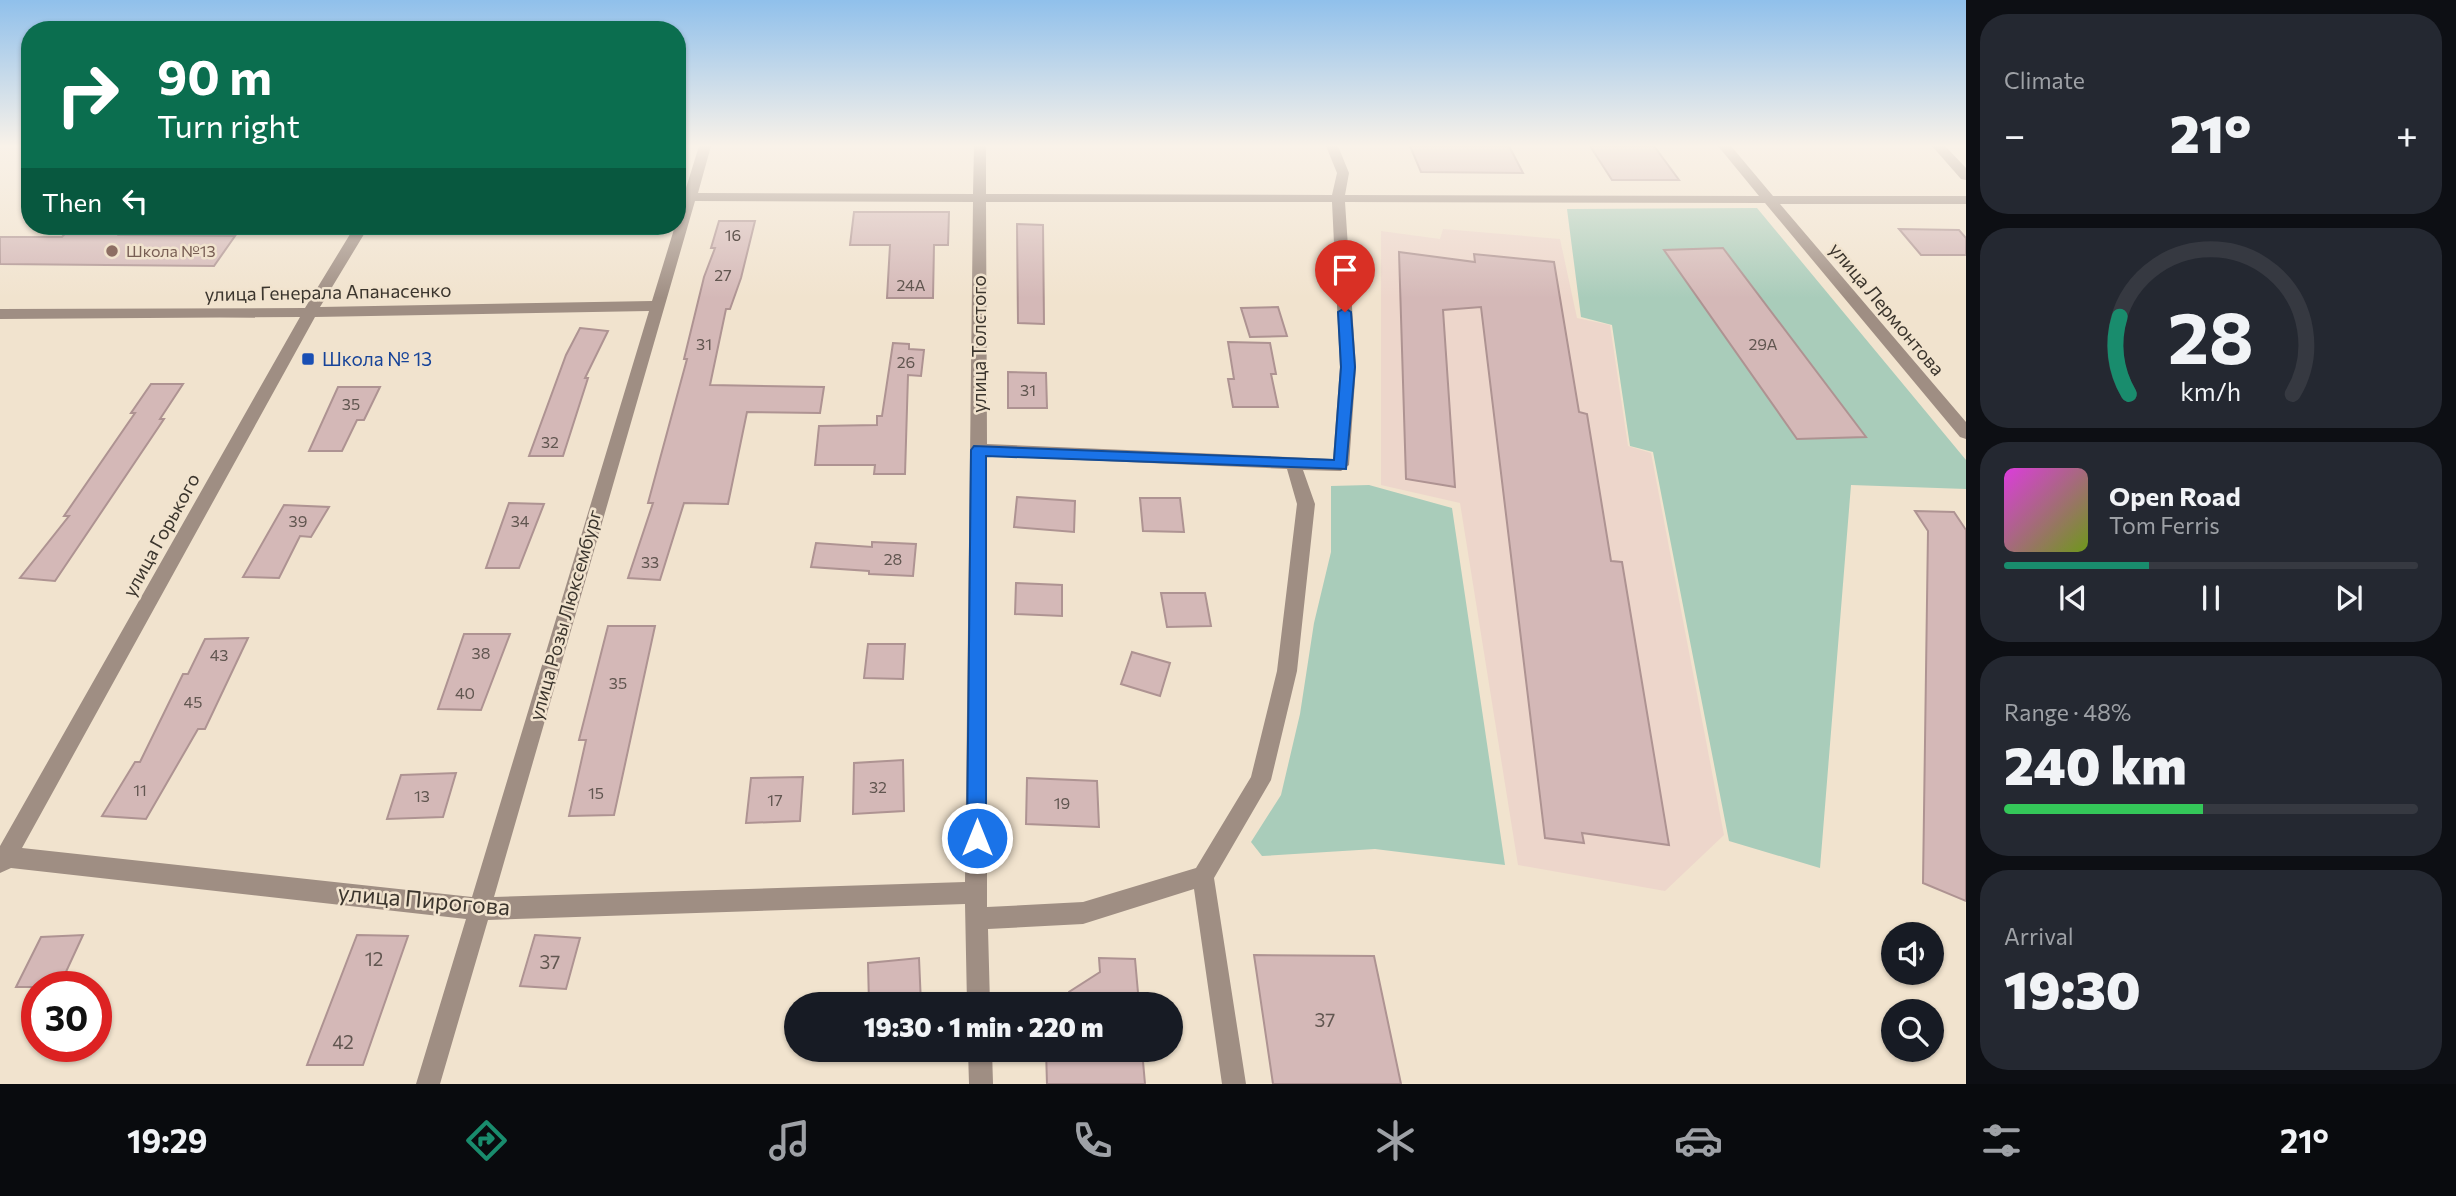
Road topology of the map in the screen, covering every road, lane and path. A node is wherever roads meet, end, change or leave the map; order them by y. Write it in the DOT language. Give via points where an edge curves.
graph roads {
  1 [pos="690,197"];
  2 [pos="1766,197"];
  3 [pos="980,198"];
  4 [pos="1338,198"];
  5 [pos="1769,200"];
  6 [pos="1966,200"];
  7 [pos="686,210"];
  8 [pos="357,235"];
  9 [pos="678,235"];
  10 [pos="656,306"];
  11 [pos="310,312"];
  12 [pos="0,314"];
  13 [pos="1966,433"];
  14 [pos="979,450"];
  15 [pos="1293,463"];
  16 [pos="2,859"];
  17 [pos="1203,876"];
  18 [pos="976,893"];
  19 [pos="478,909"];
  20 [pos="976,919"];
  21 [pos="979,992"];
  22 [pos="980,1062"];
  23 [pos="428,1084"];
  24 [pos="981,1084"];
  25 [pos="1234,1084"];
  1 -- 3 [label="street"];
  1 -- 7 [label="street, улица Розы Люксембург"];
  2 -- 5 [label="street, улица Лермонтова"];
  3 -- 4 [label="street"];
  3 -- 14 [label="street, улица Толстого"];
  4 -- 5 [label="street"];
  4 -- 15 [label="street" via="1348,367 1341,466"];
  5 -- 6 [label="street"];
  5 -- 13 [label="street, улица Лермонтова"];
  8 -- 11 [label="street, улица Горького"];
  9 -- 10 [label="street, улица Розы Люксембург"];
  10 -- 11 [label="street, улица Генерала Апанасенко"];
  10 -- 19 [label="street, улица Розы Люксембург"];
  11 -- 12 [label="street, улица Генерала Апанасенко"];
  11 -- 16 [label="street, улица Горького"];
  14 -- 15 [label="street"];
  14 -- 18 [label="street, улица Толстого"];
  15 -- 17 [label="street" via="1306,504 1287,671 1261,780"];
  16 -- 19 [label="street, улица Пирогова"];
  17 -- 20 [label="street" via="1083,913"];
  17 -- 25 [label="street"];
  18 -- 19 [label="street, улица Пирогова"];
  18 -- 20 [label="street, улица Толстого"];
  19 -- 23 [label="street, улица Розы Люксембург"];
  20 -- 21 [label="street, улица Толстого"];
  22 -- 24 [label="street"];
}
